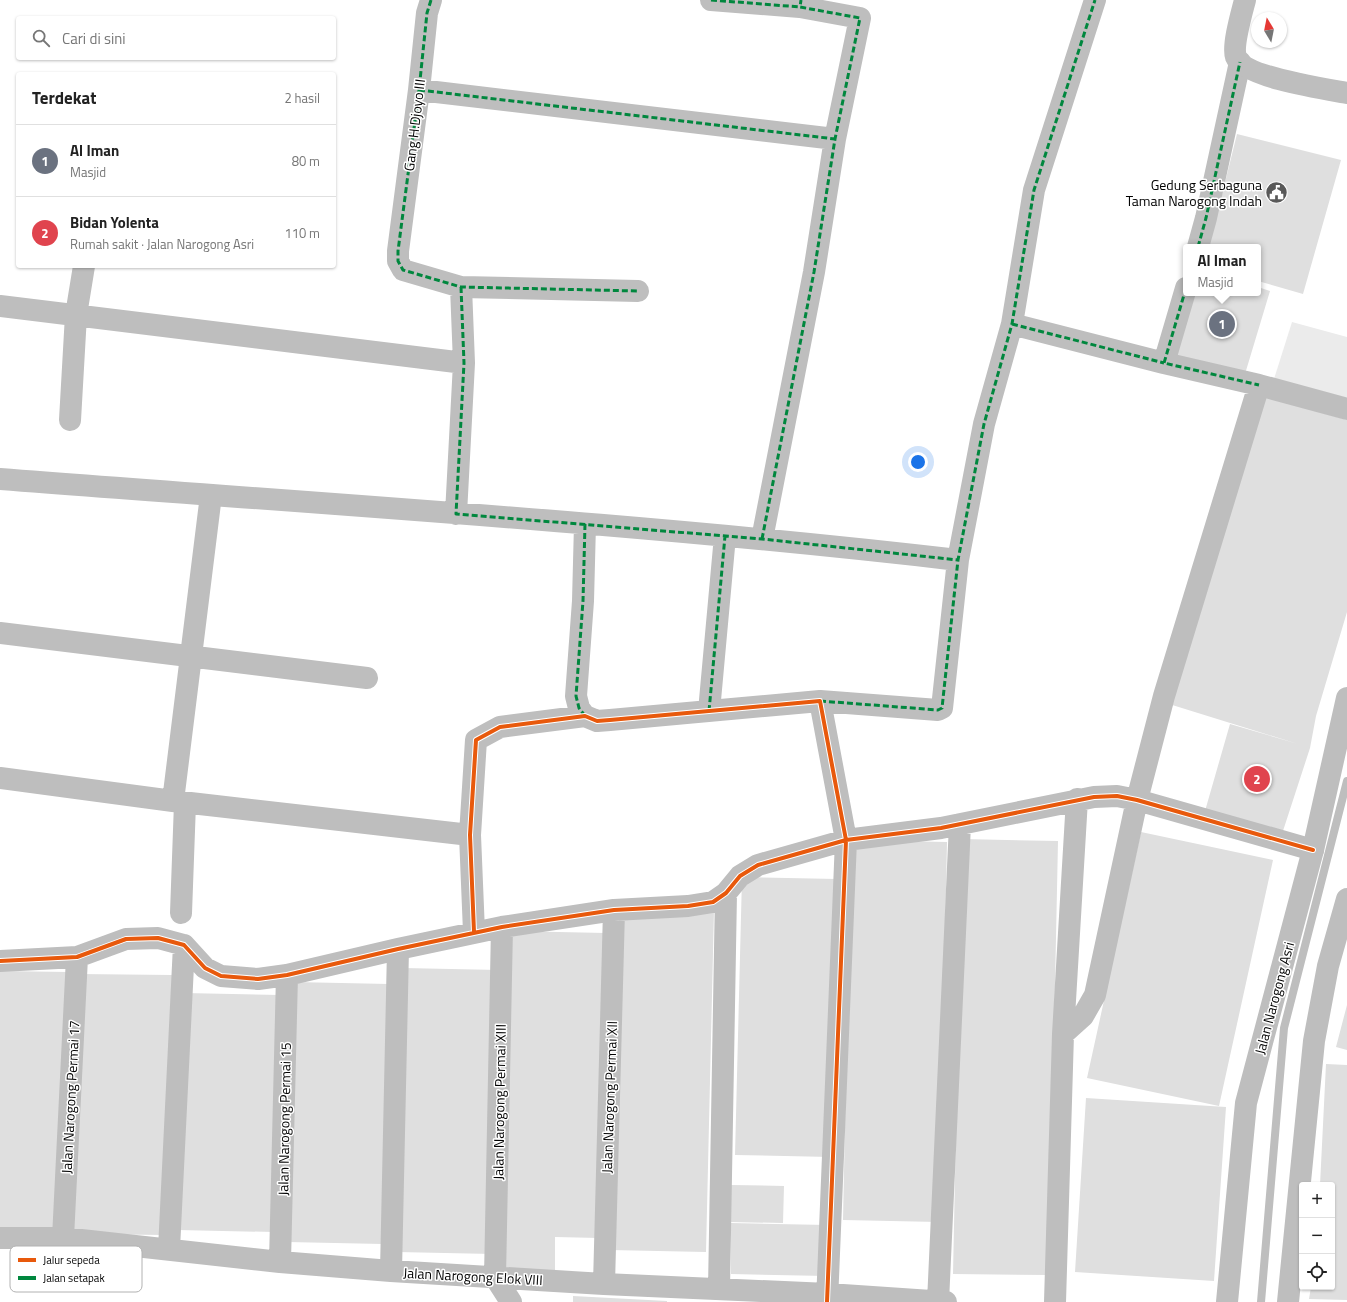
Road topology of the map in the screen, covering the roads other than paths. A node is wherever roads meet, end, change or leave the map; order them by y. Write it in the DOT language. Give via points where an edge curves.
graph roads {
  1 [pos="431,0"];
  2 [pos="711,0"];
  3 [pos="1095,0"];
  4 [pos="1245,0"];
  5 [pos="800,4"];
  6 [pos="1240,62"];
  7 [pos="419,90"];
  8 [pos="1347,93"];
  9 [pos="835,139"];
  10 [pos="1199,244"];
  11 [pos="84,268"];
  12 [pos="461,287"];
  13 [pos="638,291"];
  14 [pos="1184,296"];
  15 [pos="0,306"];
  16 [pos="76,315"];
  17 [pos="1012,324"];
  18 [pos="464,362"];
  19 [pos="1164,363"];
  20 [pos="1259,385"];
  21 [pos="1347,409"];
  22 [pos="70,420"];
  23 [pos="0,479"];
  24 [pos="211,495"];
  25 [pos="456,514"];
  26 [pos="584,524"];
  27 [pos="725,536"];
  28 [pos="762,539"];
  29 [pos="958,560"];
  30 [pos="0,633"];
  31 [pos="191,655"];
  32 [pos="367,678"];
  33 [pos="1347,698"];
  34 [pos="820,701"];
  35 [pos="709,711"];
  36 [pos="585,716"];
  37 [pos="0,778"];
  38 [pos="1077,799"];
  39 [pos="1136,800"];
  40 [pos="179,802"];
  41 [pos="960,824"];
  42 [pos="470,834"];
  43 [pos="846,840"];
  44 [pos="1313,850"];
  45 [pos="726,893"];
  46 [pos="1347,899"];
  47 [pos="614,910"];
  48 [pos="181,913"];
  49 [pos="502,927"];
  50 [pos="474,932"];
  51 [pos="184,944"];
  52 [pos="398,949"];
  53 [pos="77,956"];
  54 [pos="0,961"];
  55 [pos="287,975"];
  56 [pos="1063,1034"];
  57 [pos="0,1238"];
  58 [pos="63,1238"];
  59 [pos="134,1246"];
  60 [pos="142,1247"];
  61 [pos="169,1250"];
  62 [pos="280,1262"];
  63 [pos="391,1271"];
  64 [pos="495,1277"];
  65 [pos="604,1284"];
  66 [pos="719,1289"];
  67 [pos="828,1298"];
  68 [pos="511,1302"];
  69 [pos="941,1302"];
  70 [pos="1055,1302"];
  71 [pos="1227,1302"];
  72 [pos="1288,1302"];
  1 -- 7 [label="street, Gang H.Djoyo III"];
  2 -- 5 [label="street"];
  3 -- 17 [label="street" via="1034,190"];
  4 -- 6 [label="street" via="1236,48 1236,56"];
  5 -- 9 [label="street" via="860,18"];
  6 -- 8 [label="street" via="1248,69 1264,75"];
  6 -- 10 [label="street"];
  7 -- 9 [label="street"];
  7 -- 12 [label="street, Gang H.Djoyo III" via="398,261 403,270"];
  9 -- 28 [label="street" via="814,272"];
  11 -- 16 [label="street"];
  12 -- 13 [label="street"];
  12 -- 18 [label="street"];
  14 -- 19 [label="street"];
  15 -- 16 [label="street"];
  16 -- 18 [label="street"];
  16 -- 22 [label="street"];
  17 -- 19 [label="street"];
  17 -- 29 [label="street" via="984,424"];
  18 -- 25 [label="street"];
  19 -- 20 [label="street"];
  20 -- 21 [label="street"];
  20 -- 39 [label="street" via="1190,608"];
  23 -- 24 [label="street"];
  24 -- 25 [label="street"];
  24 -- 31 [label="street"];
  25 -- 26 [label="street"];
  26 -- 27 [label="street"];
  26 -- 36 [label="street" via="583,601 576,696 579,708"];
  27 -- 28 [label="street"];
  27 -- 35 [label="street"];
  28 -- 29 [label="street"];
  29 -- 34 [label="street" via="940,710"];
  30 -- 31 [label="street"];
  31 -- 32 [label="street"];
  31 -- 40 [label="street"];
  33 -- 44 [label="street, Jalan Narogong Asri"];
  34 -- 35 [label="street"];
  34 -- 43 [label="street"];
  35 -- 36 [label="street" via="597,721"];
  36 -- 42 [label="street" via="500,727 476,740"];
  37 -- 40 [label="street"];
  38 -- 39 [label="street" via="1117,796"];
  38 -- 41 [label="street"];
  38 -- 56 [label="street"];
  39 -- 44 [label="street"];
  39 -- 56 [label="street" via="1095,995 1083,1016"];
  40 -- 42 [label="street"];
  40 -- 48 [label="street"];
  41 -- 43 [label="street"];
  41 -- 69 [label="street"];
  42 -- 50 [label="street"];
  43 -- 45 [label="street" via="758,865 740,876"];
  43 -- 67 [label="street"];
  44 -- 71 [label="street, Jalan Narogong Asri" via="1246,1103"];
  45 -- 47 [label="street" via="713,902 688,906"];
  45 -- 66 [label="street"];
  46 -- 72 [label="street" via="1328,966 1314,1042"];
  47 -- 49 [label="street"];
  47 -- 65 [label="street, Jalan Narogong Permai XII"];
  49 -- 50 [label="street"];
  49 -- 64 [label="street, Jalan Narogong Permai XIII"];
  50 -- 52 [label="street"];
  51 -- 53 [label="street" via="158,938 126,940"];
  51 -- 55 [label="street" via="205,968 221,976 258,979"];
  51 -- 61 [label="street"];
  52 -- 55 [label="street"];
  52 -- 63 [label="street"];
  53 -- 54 [label="street"];
  53 -- 58 [label="street, Jalan Narogong Permai 17"];
  55 -- 62 [label="street, Jalan Narogong Permai 15"];
  56 -- 70 [label="street"];
  57 -- 58 [label="street, Jalan Narogong Elok VIII"];
  58 -- 59 [label="street, Jalan Narogong Elok VIII"];
  60 -- 61 [label="street, Jalan Narogong Elok VIII"];
  61 -- 62 [label="street, Jalan Narogong Elok VIII"];
  62 -- 63 [label="street, Jalan Narogong Elok VIII"];
  63 -- 64 [label="street, Jalan Narogong Elok VIII"];
  64 -- 65 [label="street, Jalan Narogong Elok VIII"];
  64 -- 68 [label="street"];
  65 -- 66 [label="street, Jalan Narogong Elok VIII"];
  66 -- 67 [label="street, Jalan Narogong Elok VIII"];
  67 -- 69 [label="street, Jalan Narogong Elok VIII"];
}
